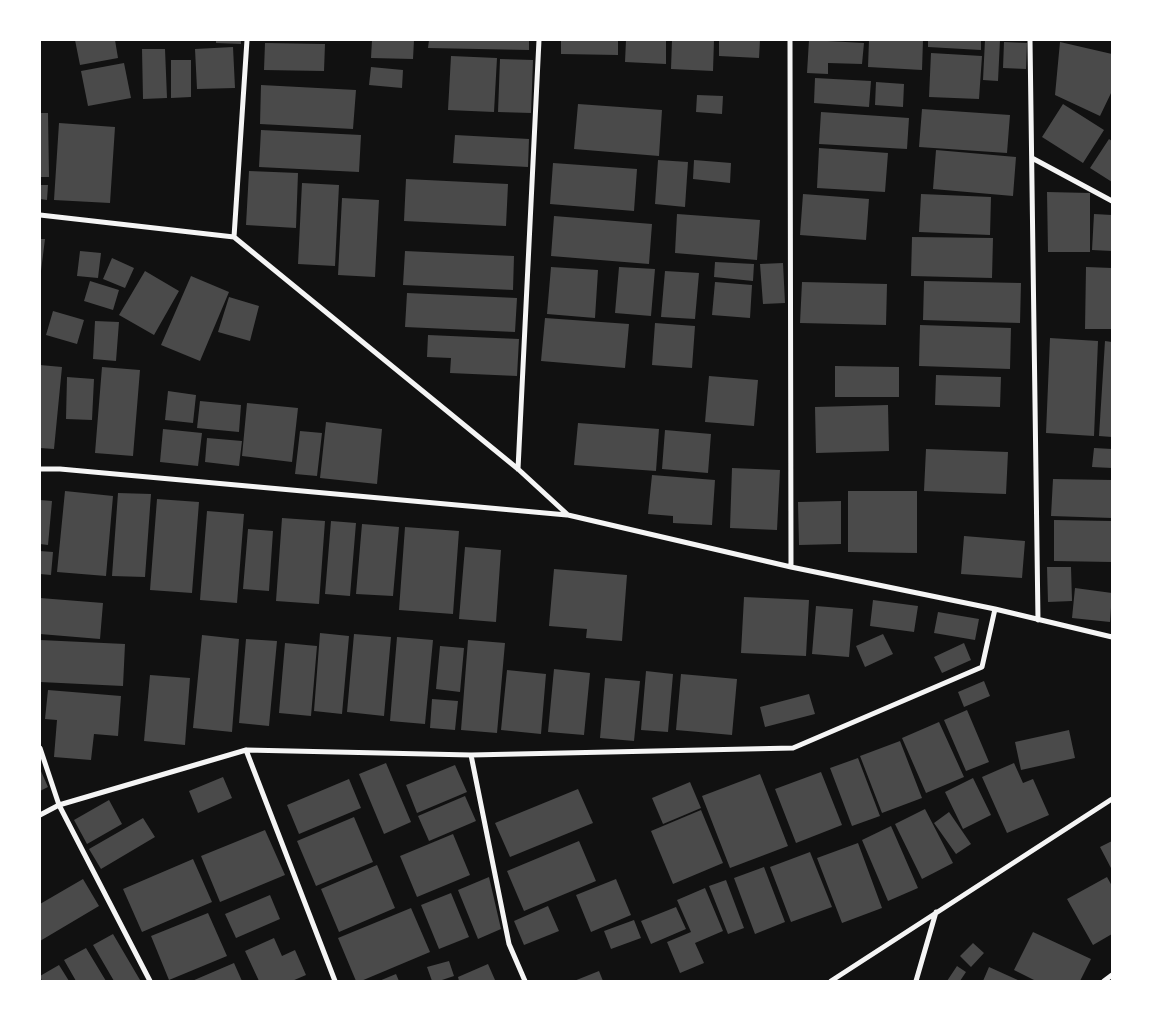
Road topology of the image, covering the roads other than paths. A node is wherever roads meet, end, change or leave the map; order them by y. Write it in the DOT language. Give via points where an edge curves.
graph roads {
  1 [pos="247,40"];
  2 [pos="540,40"];
  3 [pos="790,40"];
  4 [pos="1030,40"];
  5 [pos="1032,158"];
  6 [pos="1112,201"];
  7 [pos="40,215"];
  8 [pos="234,237"];
  9 [pos="40,469"];
  10 [pos="518,469"];
  11 [pos="568,515"];
  12 [pos="791,567"];
  13 [pos="995,609"];
  14 [pos="1038,620"];
  15 [pos="1112,637"];
  16 [pos="40,748"];
  17 [pos="246,750"];
  18 [pos="471,755"];
  19 [pos="1112,799"];
  20 [pos="59,805"];
  21 [pos="40,816"];
  22 [pos="936,912"];
  23 [pos="1112,975"];
  24 [pos="150,981"];
  25 [pos="335,981"];
  26 [pos="525,981"];
  27 [pos="831,981"];
  28 [pos="916,981"];
  29 [pos="1104,981"];
  1 -- 8 [label="street"];
  2 -- 10 [label="street"];
  3 -- 12 [label="street"];
  4 -- 5 [label="street"];
  5 -- 6 [label="street"];
  5 -- 14 [label="street"];
  7 -- 8 [label="street"];
  8 -- 10 [label="street"];
  9 -- 11 [label="street"];
  10 -- 11 [label="street"];
  11 -- 12 [label="street"];
  12 -- 13 [label="street"];
  13 -- 14 [label="street"];
  13 -- 18 [label="street" via="982,667 793,748"];
  14 -- 15 [label="street"];
  16 -- 20 [label="street"];
  17 -- 18 [label="street"];
  17 -- 20 [label="street"];
  17 -- 25 [label="street"];
  18 -- 26 [label="street" via="509,944"];
  19 -- 22 [label="street"];
  20 -- 21 [label="street"];
  20 -- 24 [label="street"];
  22 -- 27 [label="street"];
  22 -- 28 [label="street"];
  23 -- 29 [label="street"];
}
